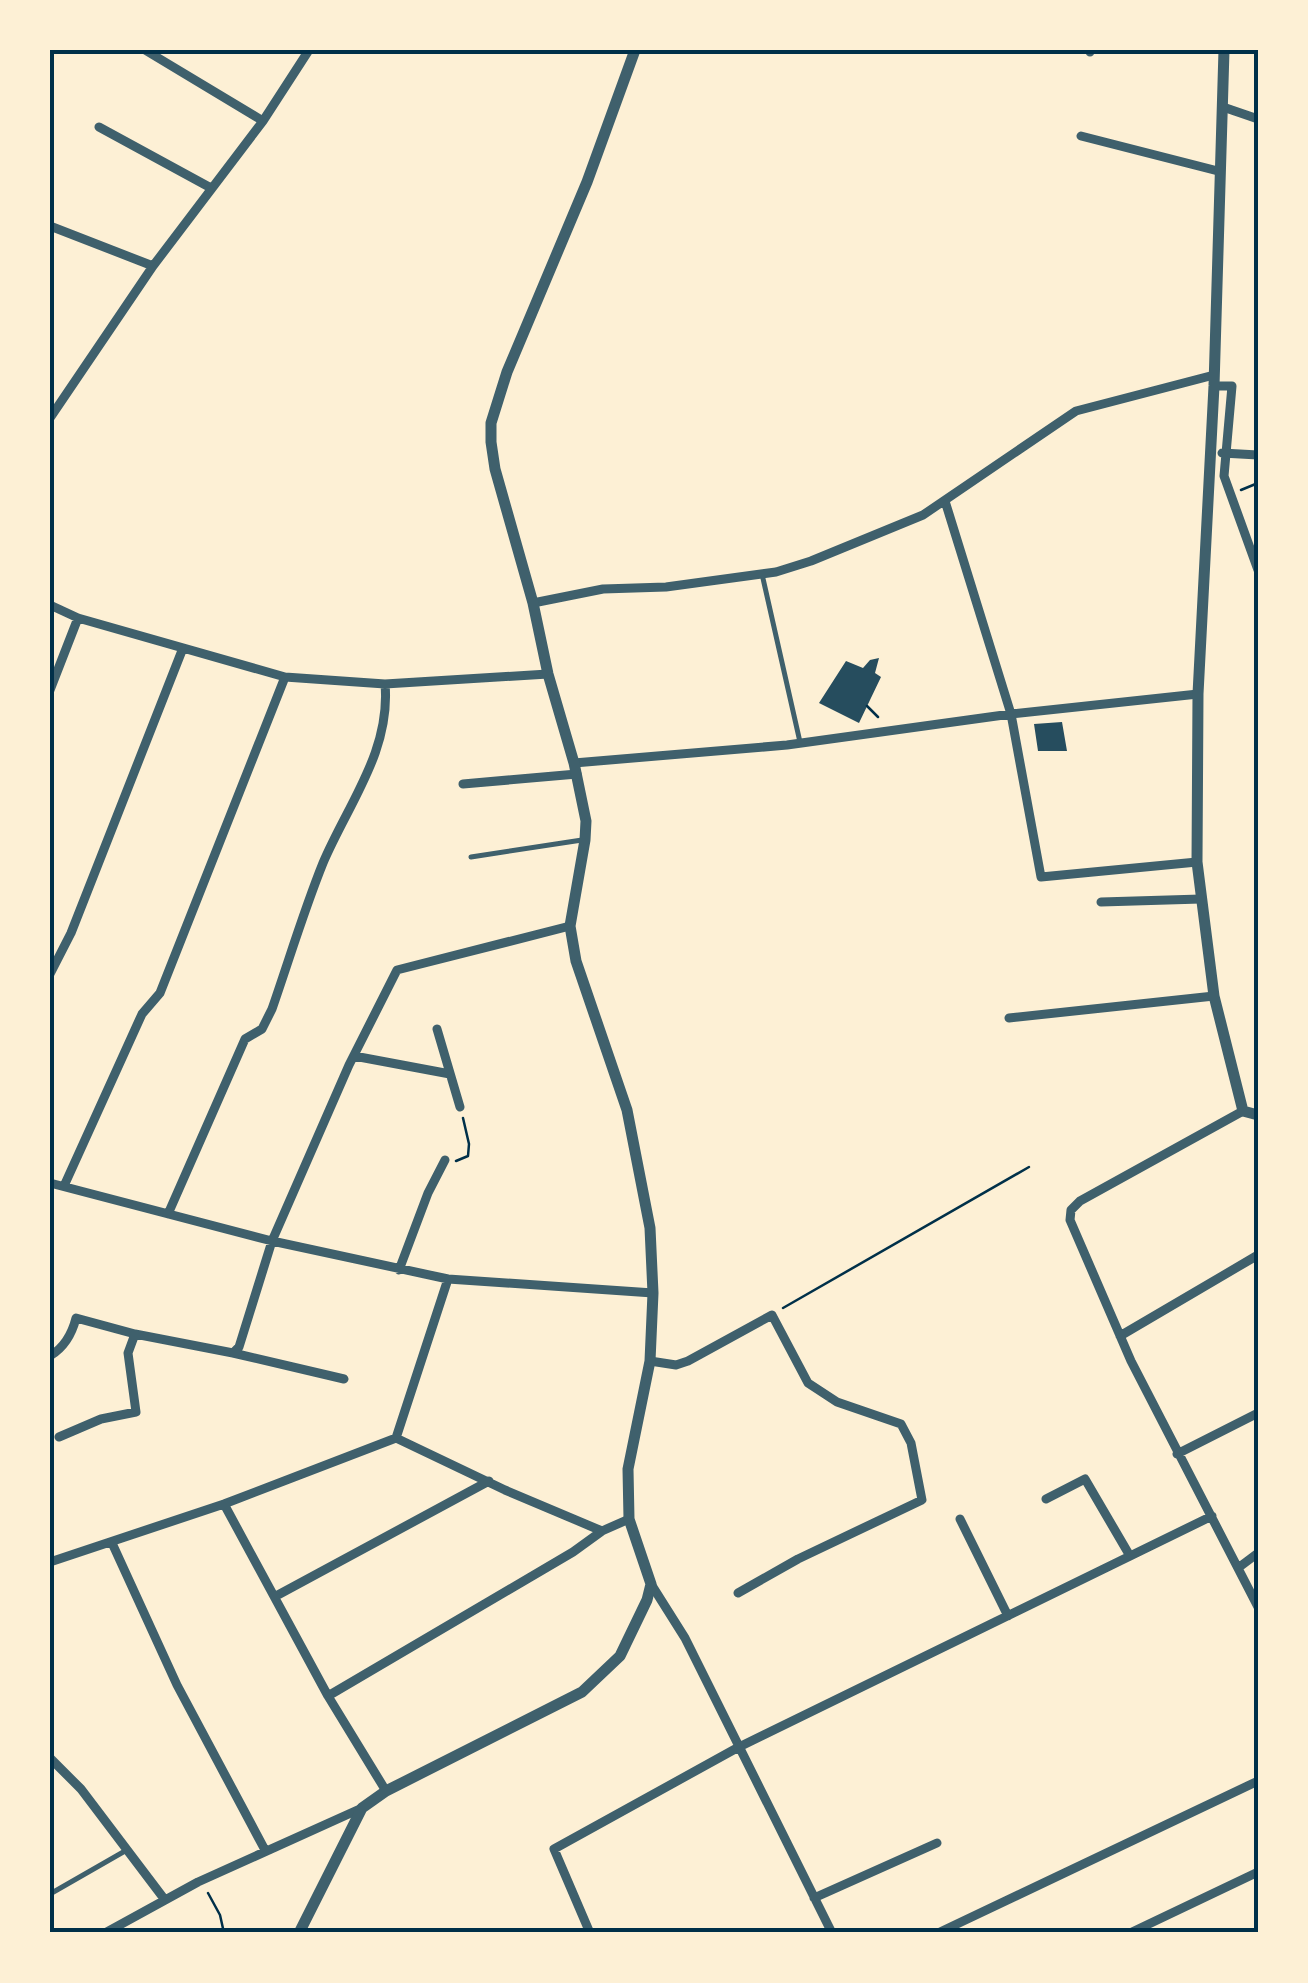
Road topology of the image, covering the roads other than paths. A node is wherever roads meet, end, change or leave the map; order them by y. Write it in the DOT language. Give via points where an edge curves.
graph roads {
  1 [pos="145,50"];
  2 [pos="309,50"];
  3 [pos="635,50"];
  4 [pos="1224,50"];
  5 [pos="1223,108"];
  6 [pos="1258,118"];
  7 [pos="263,121"];
  8 [pos="99,127"];
  9 [pos="1080,136"];
  10 [pos="1218,171"];
  11 [pos="211,188"];
  12 [pos="50,226"];
  13 [pos="153,266"];
  14 [pos="1214,380"];
  15 [pos="50,418"];
  16 [pos="1225,452"];
  17 [pos="1258,455"];
  18 [pos="1210,458"];
  19 [pos="946,502"];
  20 [pos="1258,570"];
  21 [pos="762,574"];
  22 [pos="533,603"];
  23 [pos="50,605"];
  24 [pos="78,618"];
  25 [pos="183,648"];
  26 [pos="548,674"];
  27 [pos="285,676"];
  28 [pos="385,684"];
  29 [pos="50,690"];
  30 [pos="1198,694"];
  31 [pos="1012,714"];
  32 [pos="800,743"];
  33 [pos="575,769"];
  34 [pos="463,784"];
  35 [pos="585,840"];
  36 [pos="471,857"];
  37 [pos="1197,862"];
  38 [pos="1201,899"];
  39 [pos="1102,902"];
  40 [pos="570,926"];
  41 [pos="50,974"];
  42 [pos="1214,996"];
  43 [pos="1010,1018"];
  44 [pos="436,1029"];
  45 [pos="354,1056"];
  46 [pos="450,1074"];
  47 [pos="460,1107"];
  48 [pos="1243,1111"];
  49 [pos="1258,1115"];
  50 [pos="445,1160"];
  51 [pos="50,1183"];
  52 [pos="64,1186"];
  53 [pos="168,1214"];
  54 [pos="272,1241"];
  55 [pos="1258,1255"];
  56 [pos="400,1270"];
  57 [pos="448,1280"];
  58 [pos="653,1293"];
  59 [pos="134,1334"];
  60 [pos="1120,1336"];
  61 [pos="232,1352"];
  62 [pos="50,1356"];
  63 [pos="650,1361"];
  64 [pos="344,1379"];
  65 [pos="1258,1413"];
  66 [pos="59,1437"];
  67 [pos="396,1438"];
  68 [pos="1177,1454"];
  69 [pos="489,1482"];
  70 [pos="1046,1500"];
  71 [pos="224,1504"];
  72 [pos="1212,1516"];
  73 [pos="629,1519"];
  74 [pos="960,1519"];
  75 [pos="602,1530"];
  76 [pos="112,1542"];
  77 [pos="1258,1554"];
  78 [pos="1130,1556"];
  79 [pos="50,1562"];
  80 [pos="1238,1568"];
  81 [pos="651,1584"];
  82 [pos="738,1593"];
  83 [pos="276,1596"];
  84 [pos="1258,1608"];
  85 [pos="1008,1616"];
  86 [pos="328,1696"];
  87 [pos="737,1748"];
  88 [pos="50,1758"];
  89 [pos="1258,1780"];
  90 [pos="386,1791"];
  91 [pos="362,1808"];
  92 [pos="937,1844"];
  93 [pos="128,1849"];
  94 [pos="265,1850"];
  95 [pos="1258,1872"];
  96 [pos="50,1894"];
  97 [pos="814,1898"];
  98 [pos="165,1900"];
  99 [pos="105,1933"];
  100 [pos="299,1933"];
  101 [pos="590,1933"];
  102 [pos="832,1933"];
  103 [pos="938,1933"];
  104 [pos="1130,1933"];
  1 -- 7 [label="street"];
  2 -- 7 [label="street"];
  3 -- 22 [label="street" via="491,423 495,469"];
  4 -- 5 [label="street"];
  5 -- 6 [label="street"];
  5 -- 10 [label="street"];
  7 -- 11 [label="street"];
  8 -- 11 [label="street"];
  9 -- 10 [label="street"];
  10 -- 14 [label="street"];
  11 -- 13 [label="street"];
  12 -- 13 [label="street"];
  13 -- 15 [label="street"];
  14 -- 16 [label="street" via="1232,386"];
  14 -- 18 [label="street"];
  14 -- 19 [label="street" via="1076,412"];
  16 -- 17 [label="street"];
  16 -- 18 [label="street"];
  16 -- 20 [label="street" via="1224,476"];
  18 -- 30 [label="street"];
  19 -- 21 [label="street" via="896,528"];
  19 -- 31 [label="street"];
  21 -- 22 [label="street" via="603,589"];
  21 -- 32 [label="lane"];
  22 -- 26 [label="street"];
  23 -- 24 [label="street"];
  24 -- 25 [label="street"];
  24 -- 29 [label="street"];
  25 -- 27 [label="street"];
  25 -- 41 [label="street"];
  26 -- 28 [label="street"];
  26 -- 33 [label="street"];
  27 -- 28 [label="street"];
  27 -- 52 [label="street" via="160,993 142,1014"];
  28 -- 53 [label="street" via="376,756 324,862 272,1009 262,1029 246,1039"];
  30 -- 31 [label="street"];
  30 -- 37 [label="street"];
  31 -- 32 [label="street"];
  31 -- 37 [label="street" via="1042,877"];
  32 -- 33 [label="street"];
  33 -- 34 [label="street"];
  33 -- 35 [label="street"];
  35 -- 36 [label="lane"];
  35 -- 40 [label="street"];
  37 -- 38 [label="street"];
  38 -- 39 [label="street"];
  38 -- 42 [label="street"];
  40 -- 45 [label="street" via="400,968"];
  40 -- 58 [label="street" via="640,1169"];
  42 -- 43 [label="street"];
  42 -- 48 [label="street"];
  44 -- 46 [label="street"];
  45 -- 46 [label="street"];
  45 -- 54 [label="street"];
  46 -- 47 [label="street"];
  48 -- 49 [label="street"];
  48 -- 60 [label="street" via="1071,1210"];
  50 -- 56 [label="street"];
  51 -- 52 [label="street"];
  52 -- 53 [label="street"];
  53 -- 54 [label="street"];
  54 -- 56 [label="street"];
  54 -- 61 [label="street" via="239,1348"];
  55 -- 60 [label="street"];
  56 -- 57 [label="street"];
  57 -- 58 [label="street"];
  57 -- 67 [label="street"];
  58 -- 63 [label="street"];
  59 -- 61 [label="street"];
  59 -- 62 [label="street" via="76,1318"];
  59 -- 66 [label="street" via="128,1352 136,1412"];
  60 -- 68 [label="street"];
  61 -- 64 [label="street"];
  63 -- 73 [label="street" via="628,1469"];
  63 -- 82 [label="street" via="688,1362 772,1315 808,1384 901,1424 911,1443 922,1500"];
  65 -- 68 [label="street"];
  67 -- 69 [label="street"];
  67 -- 71 [label="street"];
  68 -- 72 [label="street"];
  69 -- 75 [label="street"];
  69 -- 83 [label="street"];
  70 -- 78 [label="street" via="1085,1478"];
  71 -- 76 [label="street"];
  71 -- 83 [label="street"];
  72 -- 78 [label="street"];
  72 -- 80 [label="street"];
  73 -- 75 [label="street"];
  73 -- 81 [label="street"];
  74 -- 85 [label="street"];
  75 -- 86 [label="street"];
  76 -- 79 [label="street"];
  76 -- 94 [label="street" via="177,1685"];
  77 -- 80 [label="street"];
  78 -- 85 [label="street"];
  80 -- 84 [label="street"];
  81 -- 87 [label="street" via="685,1638"];
  81 -- 90 [label="street" via="620,1656 582,1692"];
  83 -- 86 [label="street"];
  85 -- 87 [label="street"];
  86 -- 90 [label="street"];
  87 -- 97 [label="street"];
  87 -- 101 [label="street" via="554,1849"];
  88 -- 93 [label="street"];
  89 -- 103 [label="street"];
  90 -- 91 [label="street"];
  91 -- 94 [label="street"];
  91 -- 100 [label="street"];
  92 -- 97 [label="street"];
  93 -- 96 [label="lane"];
  93 -- 98 [label="street"];
  94 -- 98 [label="street"];
  95 -- 104 [label="street"];
  97 -- 102 [label="street"];
  98 -- 99 [label="street"];
}
